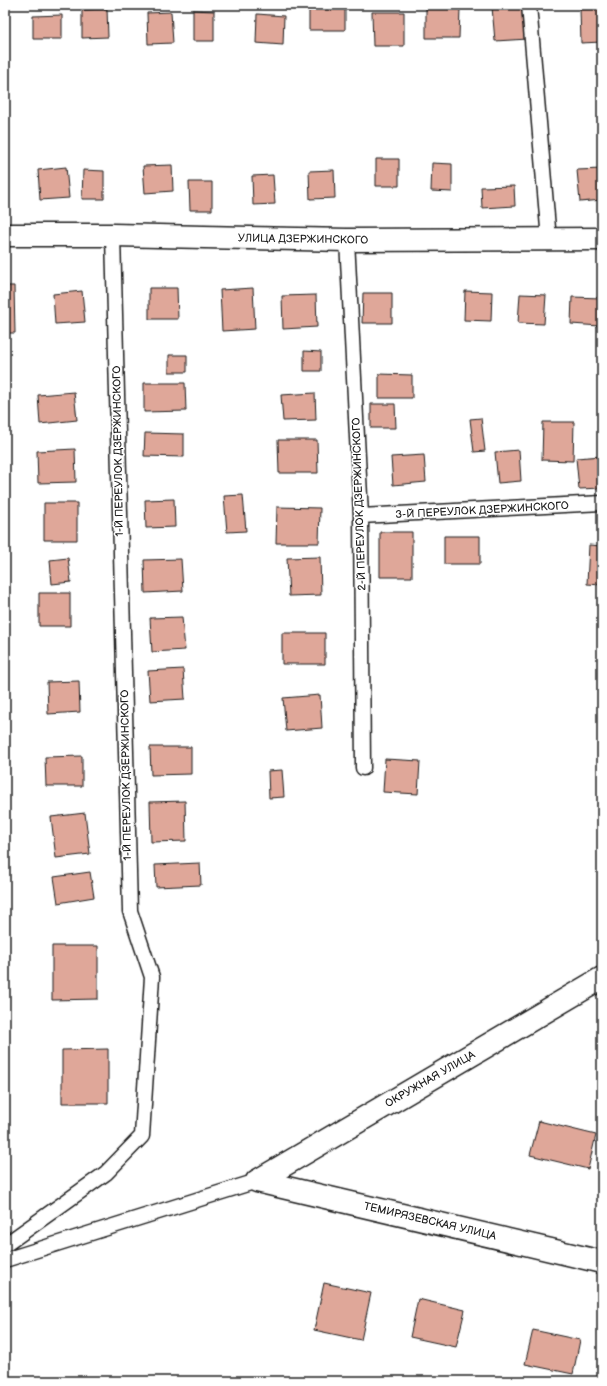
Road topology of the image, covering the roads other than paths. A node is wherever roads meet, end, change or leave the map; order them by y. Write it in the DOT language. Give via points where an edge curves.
graph roads {
  1 [pos="529,5"];
  2 [pos="5,235"];
  3 [pos="113,235"];
  4 [pos="602,239"];
  5 [pos="347,240"];
  6 [pos="549,240"];
  7 [pos="602,503"];
  8 [pos="361,516"];
  9 [pos="363,768"];
  10 [pos="602,978"];
  11 [pos="257,1181"];
  12 [pos="5,1245"];
  13 [pos="5,1260"];
  14 [pos="602,1262"];
  1 -- 6 [label="lane"];
  2 -- 3 [label="street, УЛИЦА ДЗЕРЖИНСКОГО"];
  3 -- 5 [label="street, УЛИЦА ДЗЕРЖИНСКОГО"];
  3 -- 12 [label="lane, 1-Й ПЕРЕУЛОК ДЗЕРЖИНСКОГО" via="130,911 152,977 142,1136 106,1173"];
  4 -- 6 [label="street, УЛИЦА ДЗЕРЖИНСКОГО"];
  5 -- 6 [label="street, УЛИЦА ДЗЕРЖИНСКОГО"];
  5 -- 8 [label="lane, 2-Й ПЕРЕУЛОК ДЗЕРЖИНСКОГО"];
  7 -- 8 [label="lane, 3-Й ПЕРЕУЛОК ДЗЕРЖИНСКОГО"];
  8 -- 9 [label="lane, 2-Й ПЕРЕУЛОК ДЗЕРЖИНСКОГО"];
  10 -- 11 [label="street, ОКРУЖНАЯ УЛИЦА"];
  11 -- 13 [label="lane"];
  11 -- 14 [label="street, ТЕМИРЯЗЕВСКАЯ УЛИЦА"];
}
